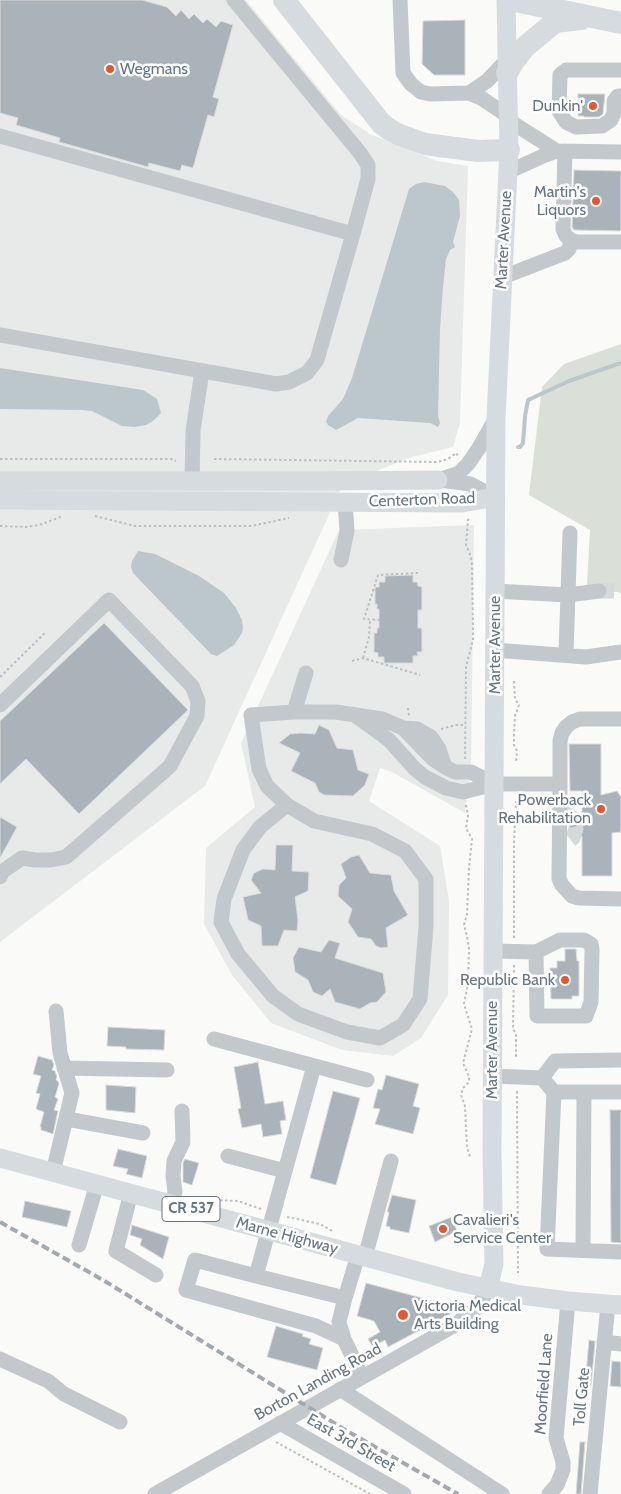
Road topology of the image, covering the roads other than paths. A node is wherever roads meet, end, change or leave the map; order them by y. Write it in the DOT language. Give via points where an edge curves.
graph roads {
  1 [pos="234,0"];
  2 [pos="284,0"];
  3 [pos="508,0"];
  4 [pos="403,3"];
  5 [pos="592,18"];
  6 [pos="621,23"];
  7 [pos="507,67"];
  8 [pos="621,70"];
  9 [pos="469,93"];
  10 [pos="621,96"];
  11 [pos="508,118"];
  12 [pos="0,136"];
  13 [pos="509,150"];
  14 [pos="561,151"];
  15 [pos="621,152"];
  16 [pos="508,172"];
  17 [pos="352,234"];
  18 [pos="571,240"];
  19 [pos="621,242"];
  20 [pos="502,276"];
  21 [pos="0,335"];
  22 [pos="202,372"];
  23 [pos="496,418"];
  24 [pos="438,480"];
  25 [pos="0,481"];
  26 [pos="192,481"];
  27 [pos="495,496"];
  28 [pos="0,500"];
  29 [pos="344,502"];
  30 [pos="570,533"];
  31 [pos="341,560"];
  32 [pos="600,590"];
  33 [pos="495,591"];
  34 [pos="568,594"];
  35 [pos="494,650"];
  36 [pos="621,652"];
  37 [pos="566,654"];
  38 [pos="306,673"];
  39 [pos="0,705"];
  40 [pos="294,712"];
  41 [pos="356,716"];
  42 [pos="621,719"];
  43 [pos="494,784"];
  44 [pos="560,784"];
  45 [pos="287,805"];
  46 [pos="0,877"];
  47 [pos="621,899"];
  48 [pos="493,951"];
  49 [pos="536,952"];
  50 [pos="56,1012"];
  51 [pos="214,1039"];
  52 [pos="621,1060"];
  53 [pos="314,1066"];
  54 [pos="64,1068"];
  55 [pos="167,1070"];
  56 [pos="492,1076"];
  57 [pos="542,1078"];
  58 [pos="367,1080"];
  59 [pos="554,1092"];
  60 [pos="584,1092"];
  61 [pos="621,1092"];
  62 [pos="182,1111"];
  63 [pos="67,1119"];
  64 [pos="143,1133"];
  65 [pos="228,1156"];
  66 [pos="0,1158"];
  67 [pos="391,1162"];
  68 [pos="284,1171"];
  69 [pos="53,1172"];
  70 [pos="97,1184"];
  71 [pos="131,1193"];
  72 [pos="171,1204"];
  73 [pos="268,1231"];
  74 [pos="79,1244"];
  75 [pos="583,1250"];
  76 [pos="621,1252"];
  77 [pos="361,1256"];
  78 [pos="156,1275"];
  79 [pos="256,1276"];
  80 [pos="488,1289"];
  81 [pos="345,1298"];
  82 [pos="568,1301"];
  83 [pos="614,1304"];
  84 [pos="344,1339"];
  85 [pos="604,1342"];
  86 [pos="621,1344"];
  87 [pos="0,1359"];
  88 [pos="362,1377"];
  89 [pos="340,1389"];
  90 [pos="120,1422"];
  91 [pos="280,1423"];
  92 [pos="156,1494"];
  93 [pos="404,1494"];
  94 [pos="502,1494"];
  95 [pos="549,1494"];
  96 [pos="590,1494"];
  1 -- 17 [label="street" via="368,166 368,179"];
  2 -- 13 [label="highway" via="381,123 390,130 425,144 478,151"];
  3 -- 5 [label="highway"];
  3 -- 7 [label="main road, Marter Avenue"];
  4 -- 9 [label="street" via="403,74 421,92"];
  5 -- 6 [label="highway"];
  5 -- 7 [label="highway" via="555,22"];
  7 -- 9 [label="street"];
  7 -- 11 [label="main road, Marter Avenue"];
  8 -- 10 [label="street" via="566,70 560,75 558,111 566,122 576,127 602,126 611,120 614,101"];
  9 -- 11 [label="street"];
  11 -- 13 [label="main road, Marter Avenue"];
  11 -- 14 [label="street"];
  12 -- 17 [label="street"];
  13 -- 16 [label="main road, Marter Avenue"];
  14 -- 15 [label="street"];
  14 -- 16 [label="street"];
  14 -- 18 [label="street" via="563,229"];
  16 -- 20 [label="main road, Marter Avenue"];
  17 -- 22 [label="street" via="318,355 307,373 295,380 276,384"];
  18 -- 19 [label="street"];
  18 -- 20 [label="street" via="565,253"];
  20 -- 23 [label="main road, Marter Avenue"];
  21 -- 22 [label="street"];
  22 -- 26 [label="street" via="193,432"];
  23 -- 24 [label="street" via="468,464 459,472"];
  23 -- 27 [label="main road, Marter Avenue"];
  24 -- 26 [label="main road, Centerton Road"];
  24 -- 27 [label="street, Centerton Road" via="470,484"];
  25 -- 26 [label="main road, Centerton Road"];
  27 -- 29 [label="main road, Centerton Road" via="462,503"];
  27 -- 33 [label="main road, Marter Avenue"];
  28 -- 29 [label="main road, Centerton Road"];
  29 -- 31 [label="street" via="347,531"];
  30 -- 34 [label="street"];
  32 -- 34 [label="street"];
  33 -- 34 [label="street"];
  33 -- 35 [label="main road, Marter Avenue"];
  34 -- 37 [label="street"];
  35 -- 37 [label="street"];
  35 -- 43 [label="main road, Marter Avenue"];
  36 -- 37 [label="street" via="586,657"];
  38 -- 40 [label="street"];
  39 -- 46 [label="street" via="109,600 192,686 198,701 197,716 170,766 66,857 51,860 22,858 3,871"];
  40 -- 41 [label="street" via="336,712"];
  40 -- 45 [label="street" via="251,716 260,770 267,786"];
  41 -- 43 [label="street" via="382,719 403,728 445,767 455,772 471,772"];
  41 -- 43 [label="street" via="389,740 415,769 433,782 463,792"];
  42 -- 44 [label="street" via="580,719 566,727 560,741"];
  43 -- 44 [label="street"];
  43 -- 48 [label="main road, Marter Avenue"];
  44 -- 47 [label="street" via="559,879 562,886 579,898"];
  45 -- 45 [label="street" via="314,821 372,834 405,851 426,880 420,999 403,1025 380,1038 347,1032 298,1014 273,996 238,954 221,922 224,899 243,850 260,827"];
  48 -- 49 [label="street"];
  48 -- 56 [label="main road, Marter Avenue"];
  49 -- 49 [label="street" via="537,1016 586,1016 591,1002 591,944 584,940 560,940"];
  50 -- 54 [label="street"];
  51 -- 53 [label="street"];
  52 -- 57 [label="street" via="555,1061"];
  53 -- 58 [label="street"];
  53 -- 68 [label="street"];
  54 -- 55 [label="street"];
  54 -- 63 [label="street" via="72,1093"];
  56 -- 57 [label="street"];
  56 -- 80 [label="main road, Marter Avenue" via="494,1264"];
  57 -- 59 [label="street"];
  59 -- 60 [label="street"];
  59 -- 75 [label="street" via="547,1248"];
  60 -- 61 [label="street"];
  60 -- 75 [label="street"];
  62 -- 72 [label="street" via="183,1142 174,1161 175,1192"];
  63 -- 64 [label="street"];
  63 -- 69 [label="street"];
  65 -- 68 [label="street"];
  66 -- 69 [label="main road, Marne Highway / CR 537"];
  67 -- 77 [label="street"];
  68 -- 73 [label="street"];
  69 -- 70 [label="main road, Marne Highway / CR 537"];
  70 -- 71 [label="main road, Marne Highway / CR 537"];
  70 -- 74 [label="street"];
  71 -- 72 [label="main road, Marne Highway / CR 537"];
  71 -- 78 [label="street" via="116,1250"];
  72 -- 73 [label="main road, Marne Highway / CR 537"];
  73 -- 77 [label="main road, Marne Highway / CR 537"];
  73 -- 79 [label="street"];
  75 -- 76 [label="street"];
  77 -- 80 [label="main road, Marne Highway / CR 537"];
  77 -- 81 [label="street"];
  79 -- 81 [label="street"];
  79 -- 84 [label="street" via="195,1260 186,1290 316,1326"];
  80 -- 82 [label="main road, CR 537"];
  80 -- 88 [label="street, Borton Landing Road" via="478,1307 455,1325"];
  81 -- 84 [label="street" via="339,1322"];
  82 -- 83 [label="main road, CR 537"];
  82 -- 95 [label="street, Moorfield Lane" via="556,1438 563,1470"];
  83 -- 85 [label="street, Toll Gate"];
  84 -- 88 [label="street"];
  85 -- 86 [label="street"];
  85 -- 96 [label="street, Toll Gate"];
  87 -- 90 [label="street" via="48,1381 64,1394"];
  88 -- 89 [label="street, Borton Landing Road"];
  89 -- 91 [label="street, Borton Landing Road"];
  89 -- 94 [label="street"];
  91 -- 92 [label="street, Borton Landing Road"];
  91 -- 93 [label="street, East 3rd Street"];
}
